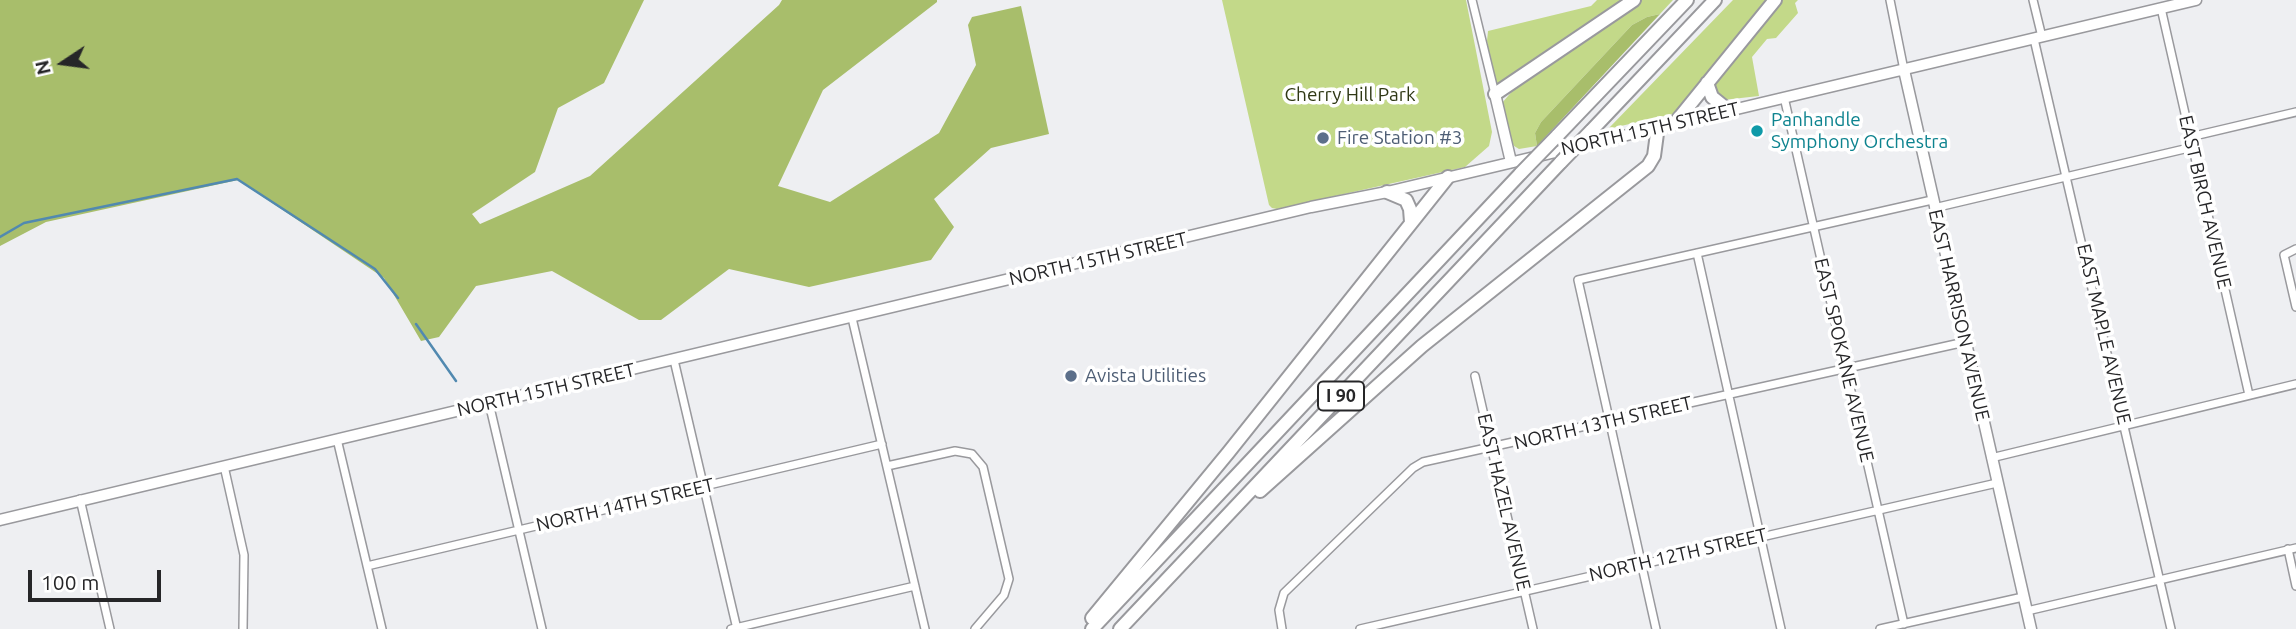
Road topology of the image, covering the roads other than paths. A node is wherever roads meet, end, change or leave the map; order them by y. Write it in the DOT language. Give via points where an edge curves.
graph roads {
  1 [pos="1472,0"];
  2 [pos="1634,0"];
  3 [pos="1687,0"];
  4 [pos="1716,0"];
  5 [pos="1774,0"];
  6 [pos="1890,0"];
  7 [pos="2033,0"];
  8 [pos="2196,0"];
  9 [pos="2165,5"];
  10 [pos="2038,38"];
  11 [pos="1904,70"];
  12 [pos="1707,83"];
  13 [pos="1495,94"];
  14 [pos="1784,97"];
  15 [pos="1728,110"];
  16 [pos="2296,111"];
  17 [pos="1675,123"];
  18 [pos="1658,126"];
  19 [pos="2190,137"];
  20 [pos="2193,146"];
  21 [pos="1511,162"];
  22 [pos="1448,177"];
  23 [pos="2067,177"];
  24 [pos="1387,192"];
  25 [pos="1933,204"];
  26 [pos="1411,222"];
  27 [pos="1814,227"];
  28 [pos="2296,248"];
  29 [pos="1697,253"];
  30 [pos="2296,307"];
  31 [pos="852,318"];
  32 [pos="1965,342"];
  33 [pos="674,360"];
  34 [pos="1846,368"];
  35 [pos="1475,376"];
  36 [pos="2296,384"];
  37 [pos="1729,395"];
  38 [pos="2249,395"];
  39 [pos="489,403"];
  40 [pos="1609,421"];
  41 [pos="2125,424"];
  42 [pos="337,439"];
  43 [pos="882,444"];
  44 [pos="1491,448"];
  45 [pos="1992,458"];
  46 [pos="224,466"];
  47 [pos="887,466"];
  48 [pos="1997,483"];
  49 [pos="704,486"];
  50 [pos="80,499"];
  51 [pos="1878,510"];
  52 [pos="0,520"];
  53 [pos="1216,527"];
  54 [pos="519,530"];
  55 [pos="1760,537"];
  56 [pos="2292,548"];
  57 [pos="1641,564"];
  58 [pos="367,566"];
  59 [pos="2160,579"];
  60 [pos="915,586"];
  61 [pos="2296,586"];
  62 [pos="1524,590"];
  63 [pos="2023,597"];
  64 [pos="2027,611"];
  65 [pos="1903,624"];
  66 [pos="110,629"];
  67 [pos="243,629"];
  68 [pos="382,629"];
  69 [pos="542,629"];
  70 [pos="735,629"];
  71 [pos="925,629"];
  72 [pos="975,629"];
  73 [pos="1084,629"];
  74 [pos="1092,629"];
  75 [pos="1120,629"];
  76 [pos="1282,629"];
  77 [pos="1360,629"];
  78 [pos="1533,629"];
  79 [pos="1656,629"];
  80 [pos="1781,629"];
  81 [pos="1881,629"];
  82 [pos="2031,629"];
  83 [pos="2171,629"];
  1 -- 13 [label="street"];
  2 -- 13 [label="highway"];
  3 -- 74 [label="highway, I 90, bridge"];
  4 -- 53 [label="highway, I 90, bridge"];
  5 -- 12 [label="highway"];
  6 -- 11 [label="street, EAST HARRISON AVENUE"];
  7 -- 10 [label="street, EAST MAPLE AVENUE"];
  8 -- 9 [label="main road, NORTH 15TH STREET"];
  9 -- 10 [label="main road, NORTH 15TH STREET"];
  9 -- 19 [label="street, EAST BIRCH AVENUE"];
  10 -- 11 [label="main road, NORTH 15TH STREET"];
  10 -- 23 [label="street, EAST MAPLE AVENUE"];
  11 -- 14 [label="main road, NORTH 15TH STREET"];
  11 -- 25 [label="main road, EAST HARRISON AVENUE"];
  12 -- 15 [label="highway" via="1712,97"];
  12 -- 17 [label="highway"];
  13 -- 21 [label="main road"];
  14 -- 15 [label="main road, NORTH 15TH STREET"];
  14 -- 27 [label="street, EAST SPOKANE AVENUE"];
  15 -- 17 [label="main road, NORTH 15TH STREET"];
  16 -- 19 [label="street"];
  17 -- 18 [label="main road, NORTH 15TH STREET"];
  18 -- 21 [label="main road, NORTH 15TH STREET"];
  18 -- 53 [label="highway" via="1648,166 1422,346"];
  19 -- 20 [label="street, EAST BIRCH AVENUE"];
  20 -- 23 [label="street"];
  20 -- 38 [label="street, EAST BIRCH AVENUE"];
  21 -- 22 [label="main road, NORTH 15TH STREET"];
  22 -- 24 [label="main road, NORTH 15TH STREET"];
  22 -- 26 [label="highway, I 90"];
  23 -- 25 [label="street"];
  23 -- 41 [label="street, EAST MAPLE AVENUE"];
  24 -- 26 [label="highway" via="1406,200"];
  24 -- 31 [label="main road, NORTH 15TH STREET"];
  25 -- 27 [label="street"];
  25 -- 32 [label="main road, EAST HARRISON AVENUE"];
  26 -- 73 [label="highway, I 90"];
  27 -- 29 [label="street"];
  27 -- 34 [label="street, EAST SPOKANE AVENUE"];
  28 -- 30 [label="street" via="2284,255"];
  29 -- 37 [label="street"];
  29 -- 40 [label="street" via="1578,280"];
  31 -- 33 [label="main road, NORTH 15TH STREET"];
  31 -- 43 [label="street"];
  32 -- 34 [label="street, NORTH 13TH STREET"];
  32 -- 45 [label="main road, EAST HARRISON AVENUE"];
  33 -- 39 [label="main road, NORTH 15TH STREET"];
  33 -- 49 [label="street"];
  34 -- 37 [label="street, NORTH 13TH STREET"];
  34 -- 51 [label="street, EAST SPOKANE AVENUE"];
  35 -- 44 [label="street, EAST HAZEL AVENUE"];
  36 -- 38 [label="street"];
  37 -- 40 [label="street, NORTH 13TH STREET"];
  37 -- 55 [label="street"];
  38 -- 41 [label="street"];
  39 -- 42 [label="main road, NORTH 15TH STREET"];
  39 -- 54 [label="street"];
  40 -- 44 [label="street, NORTH 13TH STREET"];
  40 -- 57 [label="street"];
  41 -- 45 [label="street"];
  41 -- 59 [label="street, EAST MAPLE AVENUE"];
  42 -- 46 [label="main road, NORTH 15TH STREET"];
  42 -- 58 [label="street"];
  43 -- 47 [label="street"];
  43 -- 49 [label="street, NORTH 14TH STREET"];
  44 -- 62 [label="street, EAST HAZEL AVENUE"];
  44 -- 76 [label="street, NORTH 13TH STREET" via="1413,468 1284,593 1279,610"];
  45 -- 48 [label="main road, EAST HARRISON AVENUE"];
  46 -- 50 [label="main road, NORTH 15TH STREET"];
  46 -- 67 [label="street" via="244,555"];
  47 -- 60 [label="street"];
  47 -- 72 [label="street" via="955,451 972,454 983,467 1009,579 1004,595"];
  48 -- 51 [label="street, NORTH 12TH STREET"];
  48 -- 63 [label="main road, EAST HARRISON AVENUE"];
  49 -- 54 [label="street, NORTH 14TH STREET"];
  49 -- 70 [label="street"];
  50 -- 52 [label="main road, NORTH 15TH STREET"];
  50 -- 66 [label="street"];
  51 -- 55 [label="street, NORTH 12TH STREET"];
  51 -- 65 [label="street, EAST SPOKANE AVENUE"];
  53 -- 75 [label="highway, I 90"];
  54 -- 58 [label="street, NORTH 14TH STREET"];
  54 -- 69 [label="street"];
  55 -- 57 [label="street, NORTH 12TH STREET"];
  55 -- 80 [label="street"];
  56 -- 59 [label="street"];
  56 -- 61 [label="street"];
  57 -- 62 [label="street, NORTH 12TH STREET"];
  57 -- 79 [label="street"];
  58 -- 68 [label="street"];
  59 -- 64 [label="street"];
  59 -- 83 [label="street, EAST MAPLE AVENUE"];
  60 -- 70 [label="street"];
  60 -- 71 [label="street"];
  62 -- 77 [label="street, NORTH 12TH STREET"];
  62 -- 78 [label="street, EAST HAZEL AVENUE"];
  63 -- 64 [label="main road, EAST HARRISON AVENUE"];
  63 -- 65 [label="street"];
  64 -- 82 [label="main road, EAST HARRISON AVENUE"];
  65 -- 81 [label="street"];
}
